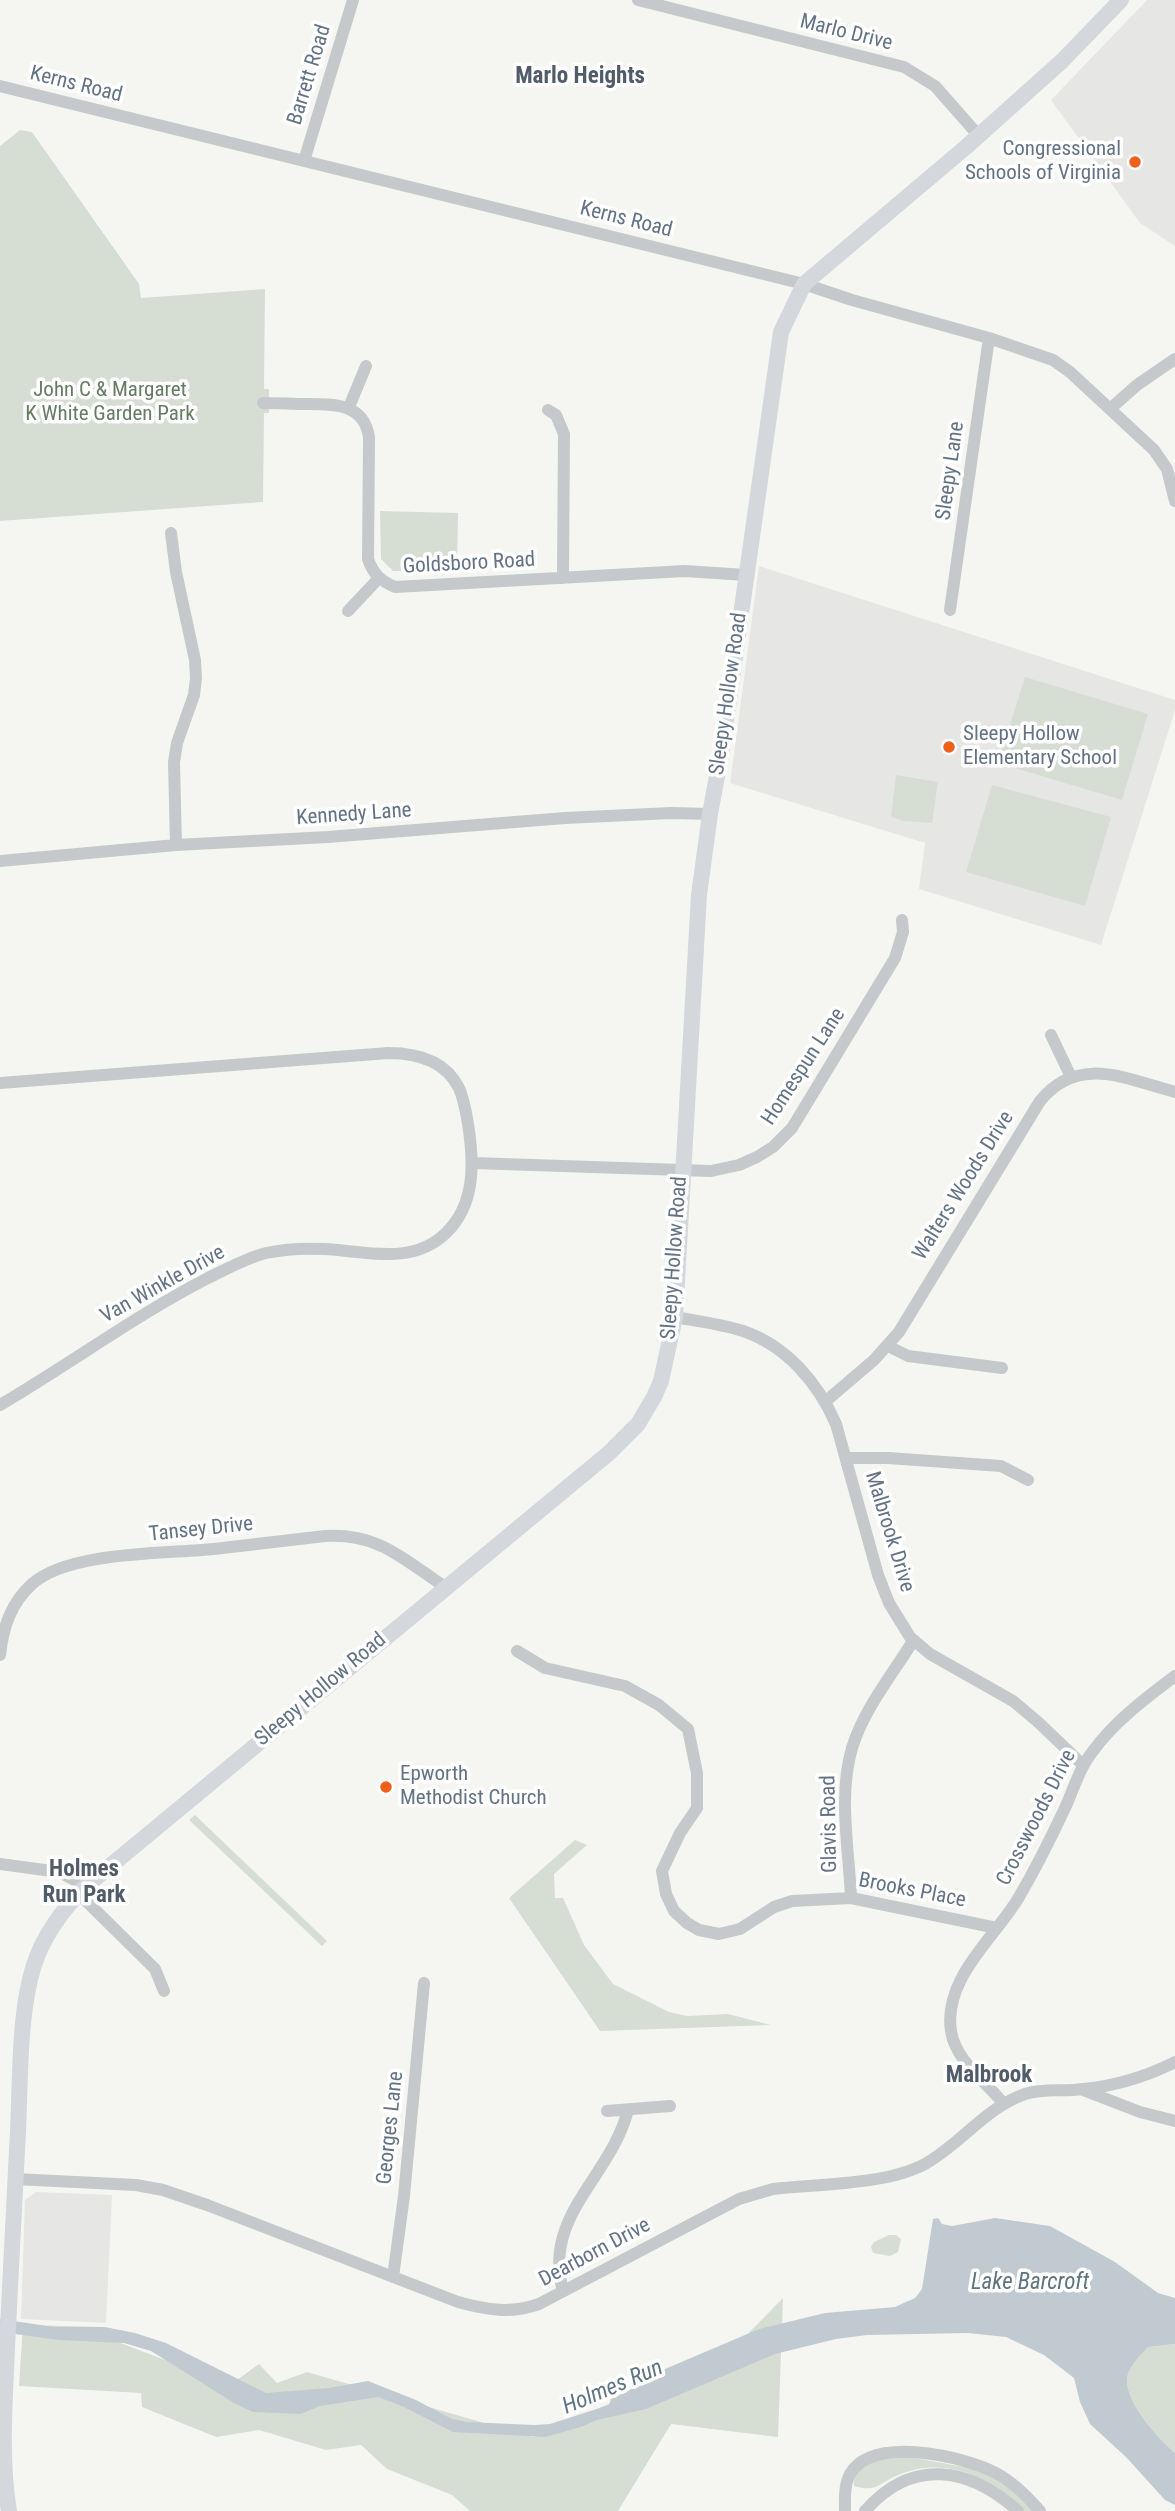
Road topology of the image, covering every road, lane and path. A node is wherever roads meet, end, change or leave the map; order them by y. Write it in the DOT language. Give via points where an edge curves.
graph roads {
  1 [pos="353,0"];
  2 [pos="638,0"];
  3 [pos="1121,0"];
  4 [pos="0,86"];
  5 [pos="979,136"];
  6 [pos="304,161"];
  7 [pos="804,284"];
  8 [pos="989,338"];
  9 [pos="1175,359"];
  10 [pos="366,366"];
  11 [pos="263,403"];
  12 [pos="349,407"];
  13 [pos="1110,409"];
  14 [pos="548,410"];
  15 [pos="1175,501"];
  16 [pos="171,533"];
  17 [pos="746,575"];
  18 [pos="379,578"];
  19 [pos="563,578"];
  20 [pos="950,610"];
  21 [pos="348,611"];
  22 [pos="710,814"];
  23 [pos="176,845"];
  24 [pos="0,861"];
  25 [pos="902,920"];
  26 [pos="1051,1035"];
  27 [pos="1071,1077"];
  28 [pos="0,1083"];
  29 [pos="1175,1092"];
  30 [pos="473,1163"];
  31 [pos="681,1170"];
  32 [pos="674,1317"];
  33 [pos="888,1346"];
  34 [pos="1002,1368"];
  35 [pos="826,1401"];
  36 [pos="0,1405"];
  37 [pos="846,1458"];
  38 [pos="1028,1480"];
  39 [pos="445,1587"];
  40 [pos="913,1641"];
  41 [pos="517,1651"];
  42 [pos="0,1655"];
  43 [pos="1175,1676"];
  44 [pos="1083,1765"];
  45 [pos="0,1864"];
  46 [pos="83,1890"];
  47 [pos="852,1898"];
  48 [pos="997,1928"];
  49 [pos="424,1983"];
  50 [pos="164,1991"];
  51 [pos="1175,2062"];
  52 [pos="1082,2090"];
  53 [pos="1003,2103"];
  54 [pos="670,2106"];
  55 [pos="628,2110"];
  56 [pos="607,2111"];
  57 [pos="1175,2121"];
  58 [pos="15,2179"];
  59 [pos="393,2277"];
  60 [pos="563,2291"];
  61 [pos="9,2511"];
  62 [pos="845,2511"];
  63 [pos="865,2511"];
  64 [pos="1018,2511"];
  65 [pos="1040,2511"];
  1 -- 6 [label="street, Barrett Road"];
  2 -- 5 [label="street, Marlo Drive" via="904,67 934,86"];
  3 -- 5 [label="main road, Sleepy Hollow Road"];
  4 -- 6 [label="street, Kerns Road"];
  5 -- 7 [label="main road, Sleepy Hollow Road"];
  6 -- 7 [label="street, Kerns Road"];
  7 -- 8 [label="street, Kerns Road"];
  7 -- 17 [label="main road, Sleepy Hollow Road" via="779,342"];
  8 -- 13 [label="street, Kerns Road" via="1053,360"];
  8 -- 20 [label="street, Sleepy Lane"];
  9 -- 13 [label="street"];
  10 -- 12 [label="street"];
  11 -- 12 [label="street"];
  12 -- 18 [label="street, Goldsboro Road" via="368,430 369,559"];
  13 -- 15 [label="street, Kerns Road" via="1160,457"];
  14 -- 19 [label="street" via="564,434"];
  16 -- 23 [label="street" via="196,678 174,762"];
  17 -- 19 [label="street, Goldsboro Road" via="685,571"];
  17 -- 22 [label="main road, Sleepy Hollow Road"];
  18 -- 19 [label="street, Goldsboro Road" via="406,588"];
  18 -- 21 [label="street"];
  22 -- 23 [label="street, Kennedy Lane" via="565,818"];
  22 -- 31 [label="main road, Sleepy Hollow Road" via="699,895"];
  23 -- 24 [label="street, Kennedy Lane"];
  25 -- 31 [label="street, Homespun Lane" via="895,957 792,1128 773,1147 739,1166"];
  26 -- 27 [label="street"];
  27 -- 29 [label="street" via="1101,1073"];
  27 -- 33 [label="street, Walters Woods Drive" via="1040,1101"];
  28 -- 30 [label="street, Van Winkle Drive" via="417,1055 441,1066 458,1085"];
  30 -- 31 [label="street"];
  30 -- 36 [label="street, Van Winkle Drive" via="469,1188 454,1224 424,1248 392,1255 302,1248 261,1254 173,1296"];
  31 -- 32 [label="main road, Sleepy Hollow Road"];
  32 -- 35 [label="street, Malbrook Drive" via="734,1328 763,1340 803,1370"];
  32 -- 39 [label="main road, Sleepy Hollow Road" via="661,1381 638,1424"];
  33 -- 34 [label="street" via="908,1356"];
  33 -- 35 [label="street, Walters Woods Drive"];
  35 -- 37 [label="street, Malbrook Drive"];
  37 -- 38 [label="street" via="1001,1466"];
  37 -- 40 [label="street, Malbrook Drive" via="878,1574 889,1603"];
  39 -- 42 [label="street, Tansey Drive" via="387,1548 354,1536 90,1560 33,1583 11,1610"];
  39 -- 46 [label="main road, Sleepy Hollow Road"];
  40 -- 44 [label="street, Malbrook Drive" via="1013,1700"];
  40 -- 47 [label="street, Glavis Road" via="859,1729 848,1766 845,1796"];
  41 -- 47 [label="street, Brooks Place" via="545,1668 625,1686 659,1704 688,1729 697,1773 697,1808 662,1871 674,1911 687,1923 719,1934 740,1929 792,1901"];
  43 -- 44 [label="street, Crosswoods Drive" via="1122,1719"];
  44 -- 48 [label="street, Crosswoods Drive" via="1034,1871"];
  45 -- 46 [label="street" via="59,1872"];
  46 -- 50 [label="street" via="155,1969"];
  46 -- 58 [label="main road, Sleepy Hollow Road" via="48,1934 29,1985"];
  47 -- 48 [label="street, Brooks Place"];
  48 -- 53 [label="street, Crosswoods Drive" via="967,1971 950,2017 956,2046"];
  49 -- 59 [label="street, Georges Lane"];
  51 -- 52 [label="street, Dearborn Drive" via="1141,2076"];
  52 -- 53 [label="street, Dearborn Drive" via="1037,2091"];
  52 -- 57 [label="street"];
  53 -- 60 [label="street, Dearborn Drive" via="924,2165 886,2178 756,2192"];
  54 -- 55 [label="street"];
  55 -- 56 [label="street"];
  55 -- 60 [label="street" via="614,2149 565,2227 558,2262"];
  58 -- 59 [label="street, Dearborn Drive" via="163,2190"];
  58 -- 61 [label="main road, Sleepy Hollow Road" via="4,2418"];
  59 -- 60 [label="street, Dearborn Drive" via="458,2302 499,2311 528,2308"];
  62 -- 65 [label="street" via="848,2480 858,2465 877,2455 906,2451 954,2459 997,2473"];
  63 -- 64 [label="street" via="900,2482 929,2474 959,2476 982,2484"];
}
